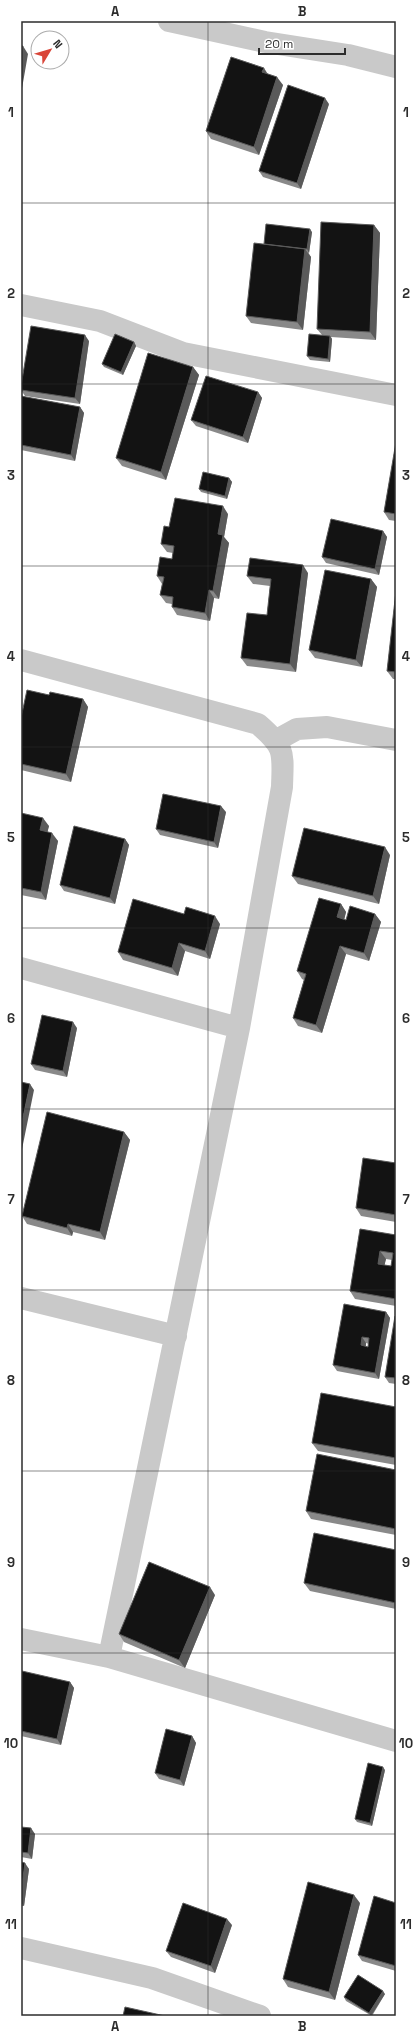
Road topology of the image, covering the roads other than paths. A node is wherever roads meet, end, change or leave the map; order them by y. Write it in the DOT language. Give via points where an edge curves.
graph roads {
  1 [pos="172,21"];
  2 [pos="396,67"];
  3 [pos="21,305"];
  4 [pos="396,395"];
  5 [pos="21,660"];
  6 [pos="277,740"];
  7 [pos="396,740"];
  8 [pos="21,968"];
  9 [pos="240,1028"];
  10 [pos="21,1298"];
  11 [pos="176,1336"];
  12 [pos="21,1639"];
  13 [pos="109,1657"];
  14 [pos="396,1741"];
  15 [pos="21,1948"];
  16 [pos="260,2016"];
  1 -- 2 [label="street" via="265,42 348,54"];
  3 -- 4 [label="street" via="100,321 183,353"];
  5 -- 6 [label="street" via="258,724"];
  6 -- 7 [label="street" via="297,728 327,727"];
  6 -- 9 [label="street" via="283,758 282,787"];
  8 -- 9 [label="street"];
  9 -- 11 [label="street"];
  10 -- 11 [label="street"];
  11 -- 13 [label="street"];
  12 -- 13 [label="street"];
  13 -- 14 [label="street"];
  15 -- 16 [label="street" via="152,1978"];
}
